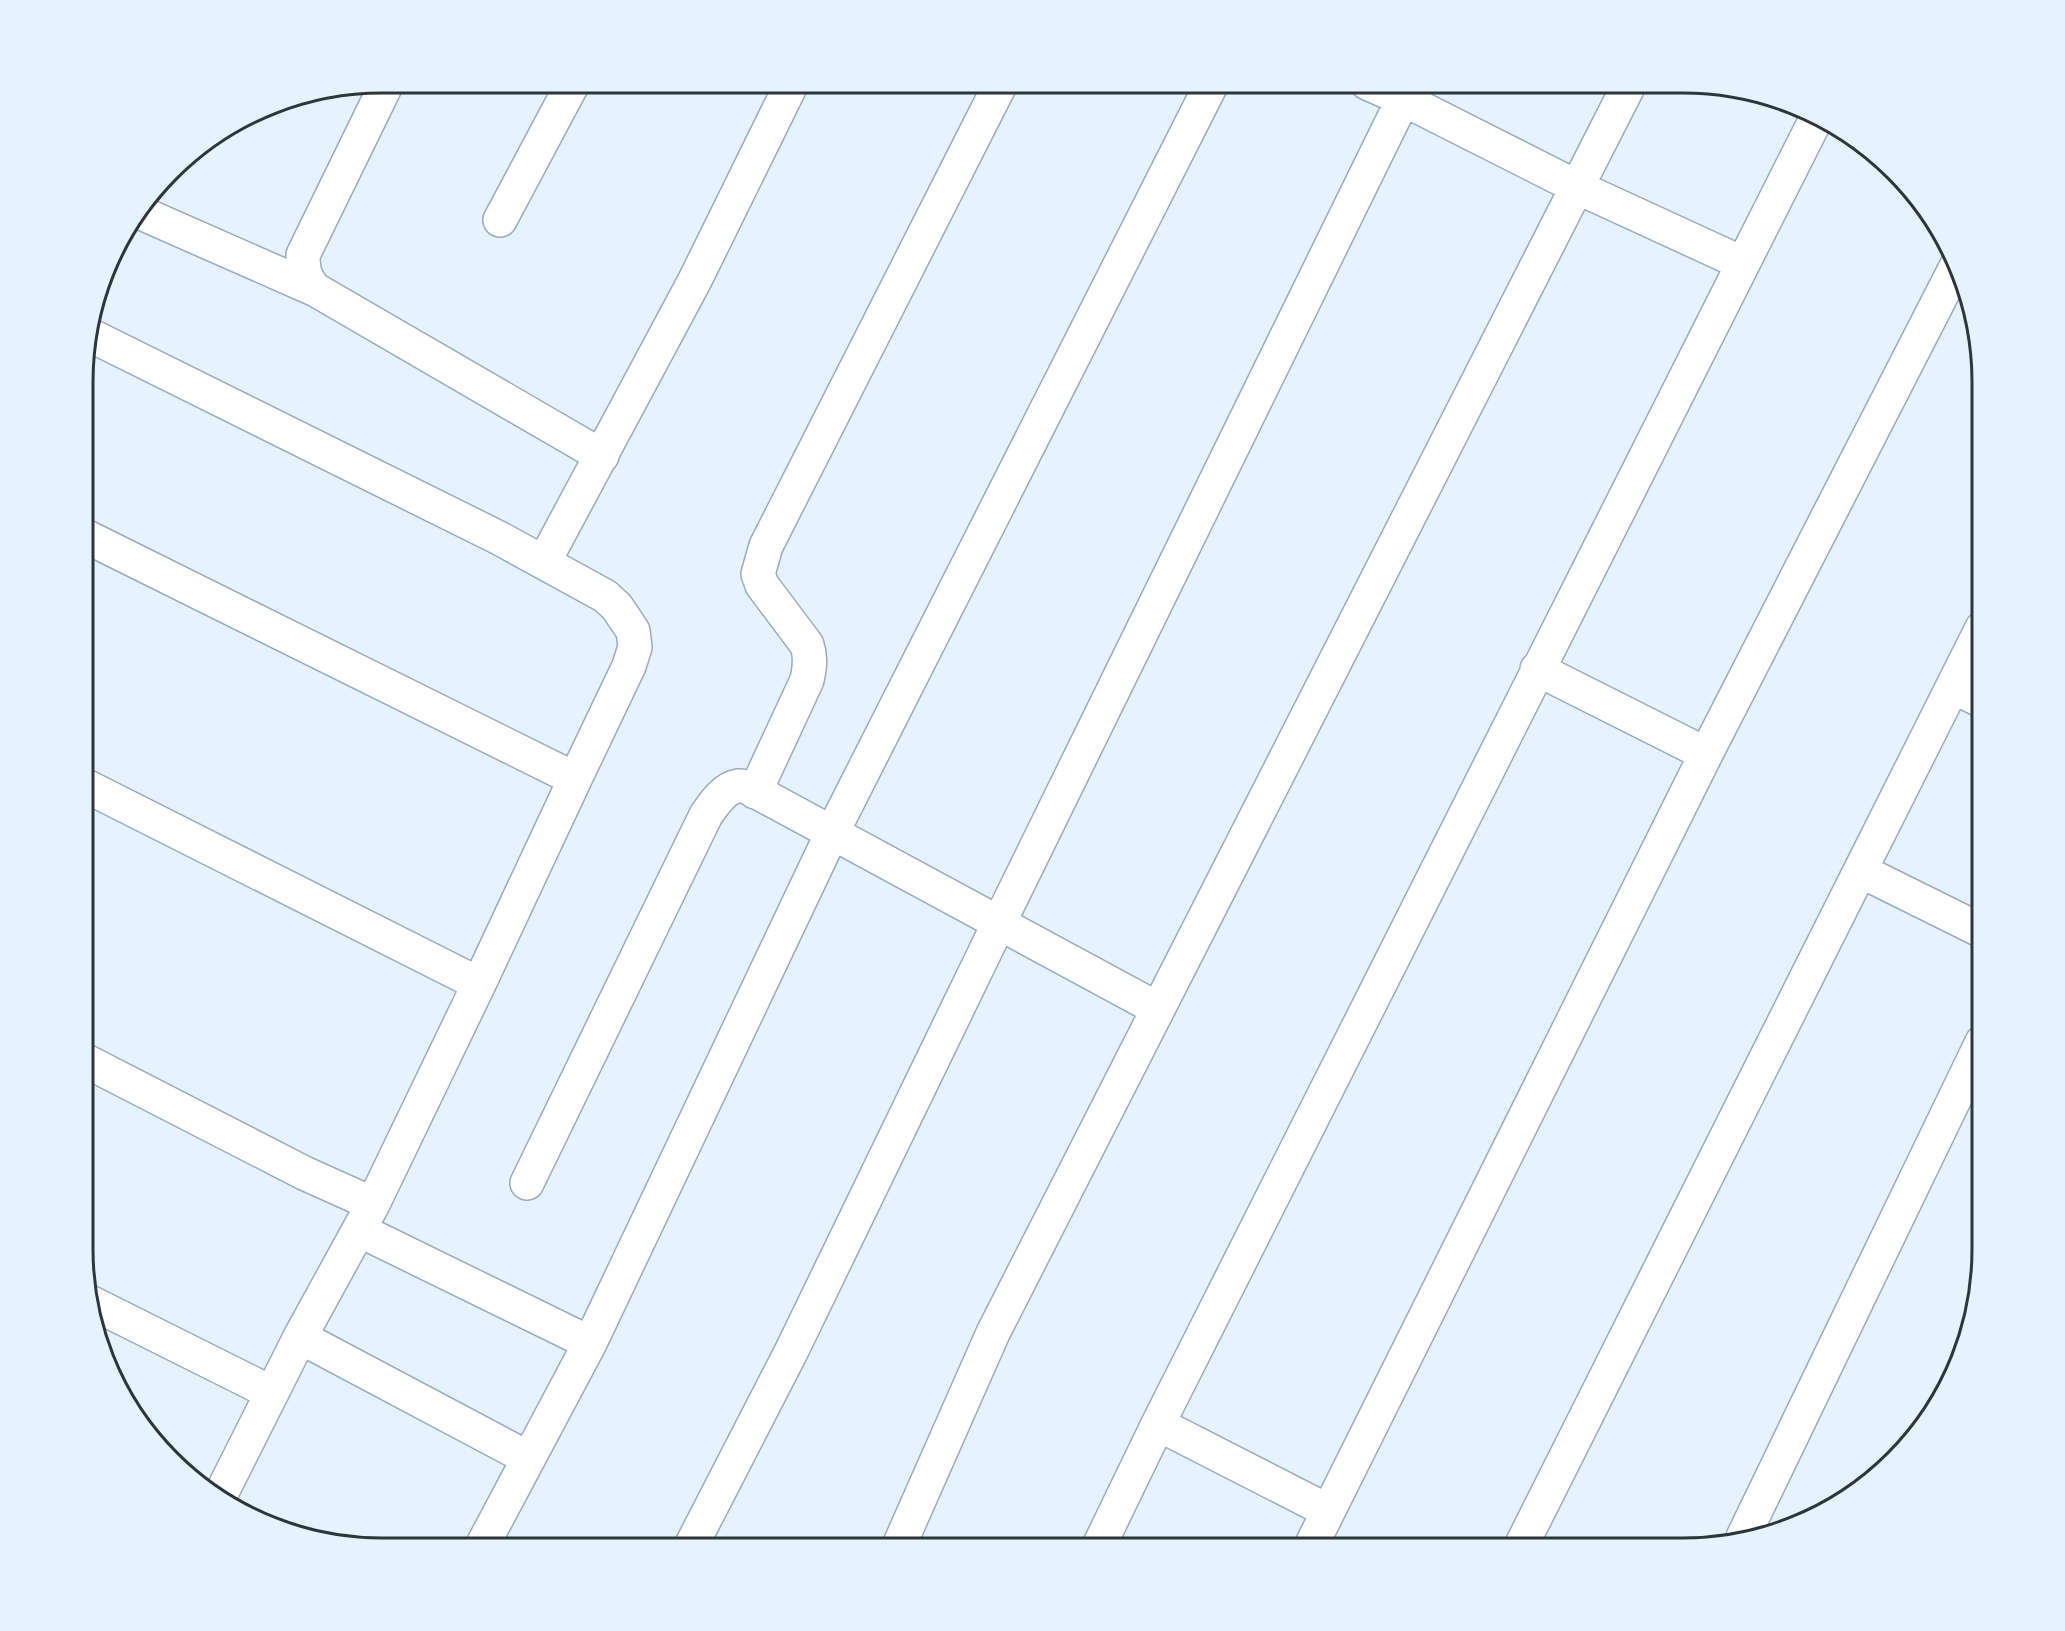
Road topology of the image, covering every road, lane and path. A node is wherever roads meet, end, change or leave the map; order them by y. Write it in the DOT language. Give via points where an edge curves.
graph roads {
  1 [pos="382,93"];
  2 [pos="568,93"];
  3 [pos="787,93"];
  4 [pos="996,93"];
  5 [pos="1207,93"];
  6 [pos="1406,93"];
  7 [pos="1411,93"];
  8 [pos="1625,93"];
  9 [pos="1813,124"];
  10 [pos="1579,188"];
  11 [pos="146,215"];
  12 [pos="500,220"];
  13 [pos="1742,263"];
  14 [pos="1952,275"];
  15 [pos="316,290"];
  16 [pos="96,338"];
  17 [pos="602,456"];
  18 [pos="93,542"];
  19 [pos="543,562"];
  20 [pos="1972,648"];
  21 [pos="1538,669"];
  22 [pos="1953,687"];
  23 [pos="1972,696"];
  24 [pos="1706,754"];
  25 [pos="575,779"];
  26 [pos="93,790"];
  27 [pos="755,792"];
  28 [pos="832,833"];
  29 [pos="1861,871"];
  30 [pos="999,923"];
  31 [pos="1972,926"];
  32 [pos="479,984"];
  33 [pos="1158,1009"];
  34 [pos="1972,1063"];
  35 [pos="93,1064"];
  36 [pos="527,1183"];
  37 [pos="366,1217"];
  38 [pos="99,1307"];
  39 [pos="300,1337"];
  40 [pos="590,1344"];
  41 [pos="272,1393"];
  42 [pos="1158,1424"];
  43 [pos="528,1458"];
  44 [pos="223,1490"];
  45 [pos="1328,1511"];
  46 [pos="1746,1531"];
  47 [pos="486,1538"];
  48 [pos="695,1538"];
  49 [pos="902,1538"];
  50 [pos="1103,1538"];
  51 [pos="1315,1538"];
  52 [pos="1525,1538"];
  1 -- 15 [label="street" via="303,255 303,269"];
  2 -- 12 [label="street"];
  3 -- 17 [label="street"];
  4 -- 27 [label="street" via="766,546 758,574 762,585 807,645 810,662 807,680"];
  5 -- 28 [label="street"];
  6 -- 30 [label="street"];
  7 -- 10 [label="street"];
  8 -- 10 [label="street"];
  9 -- 13 [label="street"];
  10 -- 13 [label="street"];
  10 -- 33 [label="street"];
  11 -- 15 [label="street"];
  13 -- 21 [label="street"];
  14 -- 24 [label="street"];
  15 -- 17 [label="street"];
  16 -- 19 [label="street"];
  17 -- 19 [label="street"];
  18 -- 25 [label="street"];
  19 -- 25 [label="street" via="604,596 617,607 633,632 635,647 629,666"];
  20 -- 22 [label="street"];
  21 -- 24 [label="street"];
  21 -- 42 [label="street"];
  22 -- 23 [label="street"];
  22 -- 29 [label="street"];
  24 -- 45 [label="street"];
  25 -- 32 [label="street"];
  26 -- 32 [label="street"];
  27 -- 28 [label="street"];
  27 -- 36 [label="street" via="737,786 715,802 706,815"];
  28 -- 30 [label="street"];
  28 -- 40 [label="street"];
  29 -- 31 [label="street"];
  29 -- 52 [label="street"];
  30 -- 33 [label="street"];
  30 -- 48 [label="street" via="791,1352"];
  32 -- 37 [label="street"];
  33 -- 49 [label="street" via="993,1333"];
  34 -- 46 [label="street"];
  35 -- 37 [label="street" via="304,1173"];
  37 -- 39 [label="street"];
  37 -- 40 [label="street"];
  38 -- 41 [label="street"];
  39 -- 41 [label="street"];
  39 -- 43 [label="street"];
  40 -- 43 [label="street"];
  41 -- 44 [label="street"];
  42 -- 45 [label="street"];
  42 -- 50 [label="street"];
  43 -- 47 [label="street"];
  45 -- 51 [label="street"];
}
